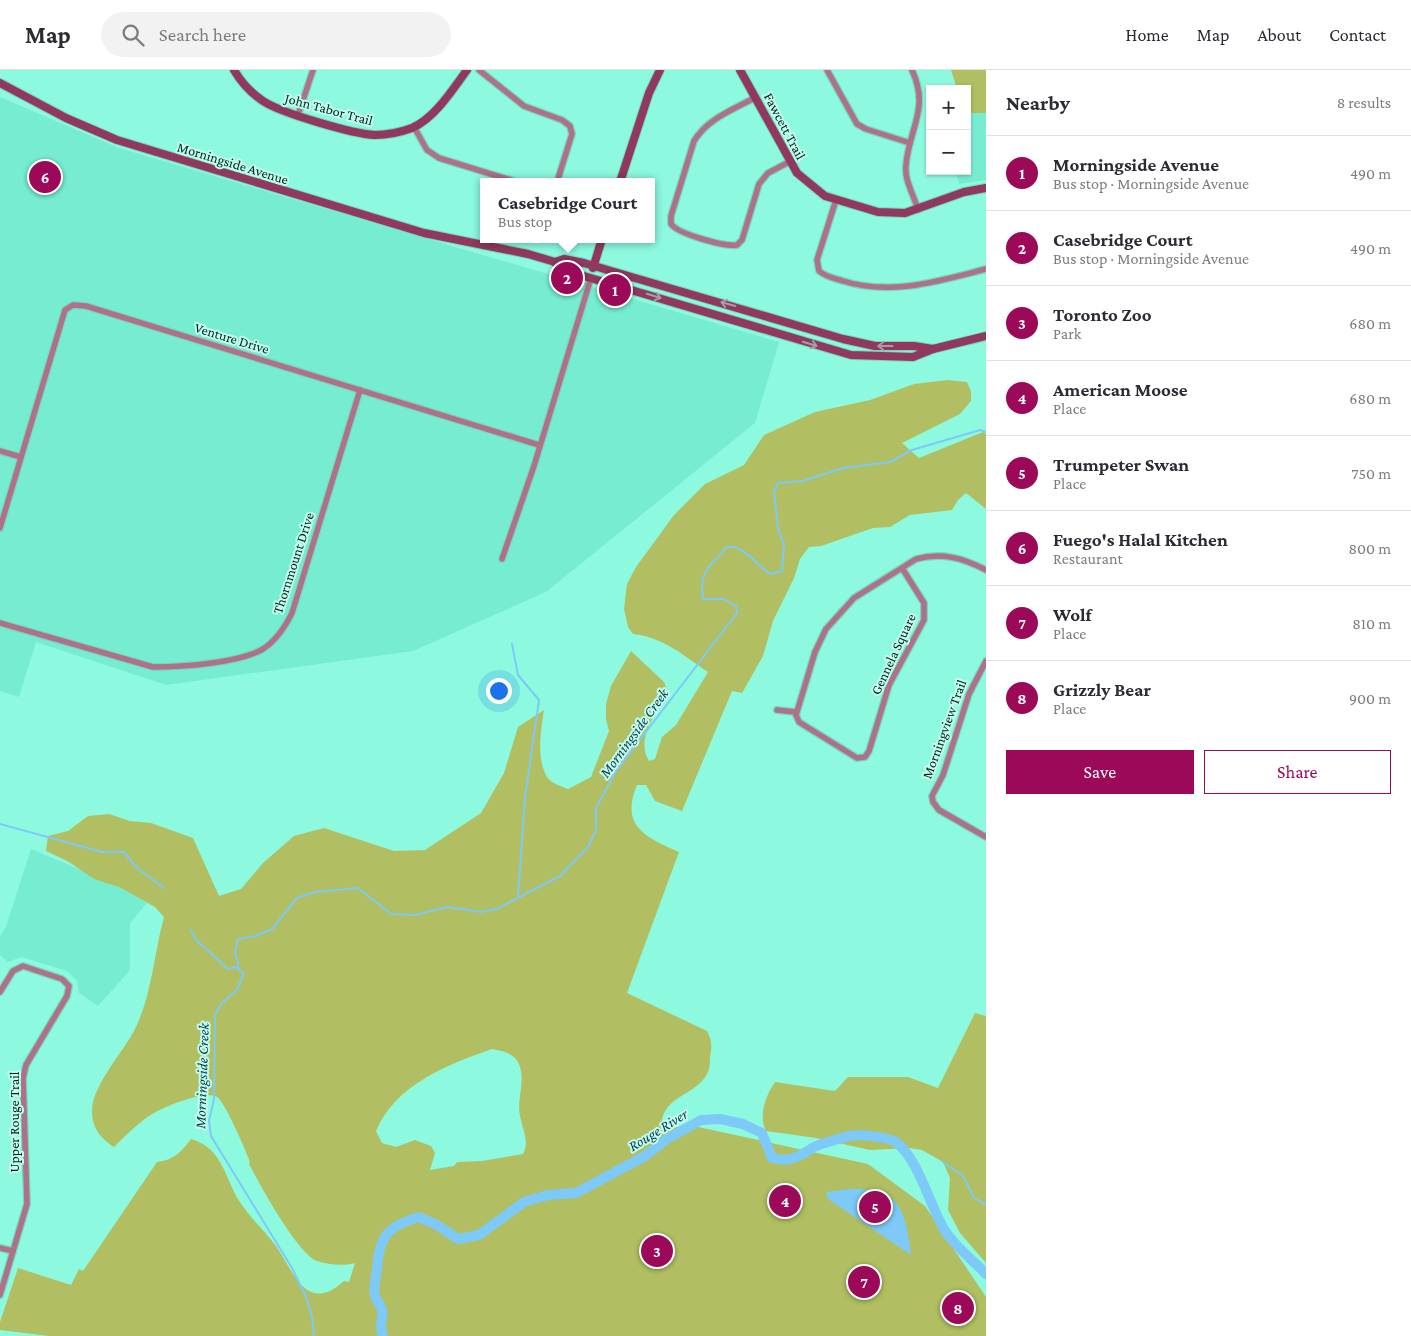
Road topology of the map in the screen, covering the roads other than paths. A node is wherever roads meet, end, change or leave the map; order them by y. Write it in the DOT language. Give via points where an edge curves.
graph roads {
  1 [pos="234,70"];
  2 [pos="314,70"];
  3 [pos="467,70"];
  4 [pos="479,70"];
  5 [pos="660,70"];
  6 [pos="740,70"];
  7 [pos="827,70"];
  8 [pos="912,70"];
  9 [pos="0,83"];
  10 [pos="756,97"];
  11 [pos="298,115"];
  12 [pos="414,127"];
  13 [pos="910,143"];
  14 [pos="789,162"];
  15 [pos="504,178"];
  16 [pos="558,178"];
  17 [pos="621,178"];
  18 [pos="986,188"];
  19 [pos="836,200"];
  20 [pos="918,210"];
  21 [pos="601,243"];
  22 [pos="555,262"];
  23 [pos="594,266"];
  24 [pos="986,269"];
  25 [pos="591,278"];
  26 [pos="986,336"];
  27 [pos="933,349"];
  28 [pos="360,390"];
  29 [pos="539,445"];
  30 [pos="0,451"];
  31 [pos="21,457"];
  32 [pos="0,528"];
  33 [pos="502,558"];
  34 [pos="902,568"];
  35 [pos="986,570"];
  36 [pos="0,623"];
  37 [pos="986,662"];
  38 [pos="777,710"];
  39 [pos="795,712"];
  40 [pos="986,838"];
  41 [pos="0,992"];
  42 [pos="0,1248"];
  43 [pos="13,1251"];
  44 [pos="0,1295"];
  1 -- 11 [label="main road, John Tabor Trail" via="262,100"];
  2 -- 11 [label="street"];
  3 -- 12 [label="main road, John Tabor Trail" via="436,109"];
  4 -- 16 [label="street" via="524,106 570,126 572,134"];
  5 -- 17 [label="main road" via="648,93"];
  6 -- 10 [label="main road, Fawcett Trail"];
  7 -- 13 [label="street" via="857,124"];
  8 -- 13 [label="street" via="920,103"];
  9 -- 22 [label="main road, Morningside Avenue" via="66,118 117,140 424,233"];
  10 -- 14 [label="main road, Fawcett Trail"];
  10 -- 14 [label="street" via="712,120 699,132 671,224 679,231 725,245 737,245 742,240 759,184 768,173"];
  11 -- 12 [label="main road, John Tabor Trail" via="374,135"];
  12 -- 15 [label="street" via="427,150 439,158"];
  13 -- 20 [label="street" via="906,176"];
  14 -- 19 [label="main road, Fawcett Trail" via="802,179"];
  18 -- 20 [label="main road, Fawcett Trail" via="964,192"];
  19 -- 20 [label="main road, Fawcett Trail" via="889,214"];
  19 -- 24 [label="street" via="817,260 818,271 824,275 864,286 894,288"];
  21 -- 23 [label="main road"];
  22 -- 23 [label="main road, Morningside Avenue" via="564,259"];
  22 -- 25 [label="main road, Morningside Avenue" via="560,270"];
  23 -- 25 [label="main road"];
  27 -- 23 [label="main road, Morningside Avenue, one-way" via="875,346 842,339"];
  25 -- 27 [label="main road, Morningside Avenue, one-way" via="850,355 913,357"];
  25 -- 29 [label="street"];
  26 -- 27 [label="main road, Morningside Avenue"];
  28 -- 29 [label="street, Venture Drive"];
  28 -- 31 [label="street, Venture Drive" via="86,306 73,305 65,310"];
  28 -- 36 [label="street, Thornmount Drive" via="292,613 284,630 264,649 242,658 154,667"];
  29 -- 33 [label="street"];
  30 -- 31 [label="street"];
  31 -- 32 [label="street"];
  34 -- 35 [label="street" via="916,559 935,555 959,558"];
  34 -- 39 [label="street" via="854,598 826,629"];
  34 -- 39 [label="street, Gennela Square" via="924,603 924,620 889,685 867,755 854,756 800,722"];
  37 -- 40 [label="street, Morningview Trail" via="968,694 943,775 932,796 939,810"];
  38 -- 39 [label="street"];
  41 -- 43 [label="street, Upper Rouge Trail" via="13,971 23,966 62,979 69,986 67,996 26,1065 27,1204"];
  42 -- 43 [label="street"];
  43 -- 44 [label="street, Upper Rouge Trail"];
}
